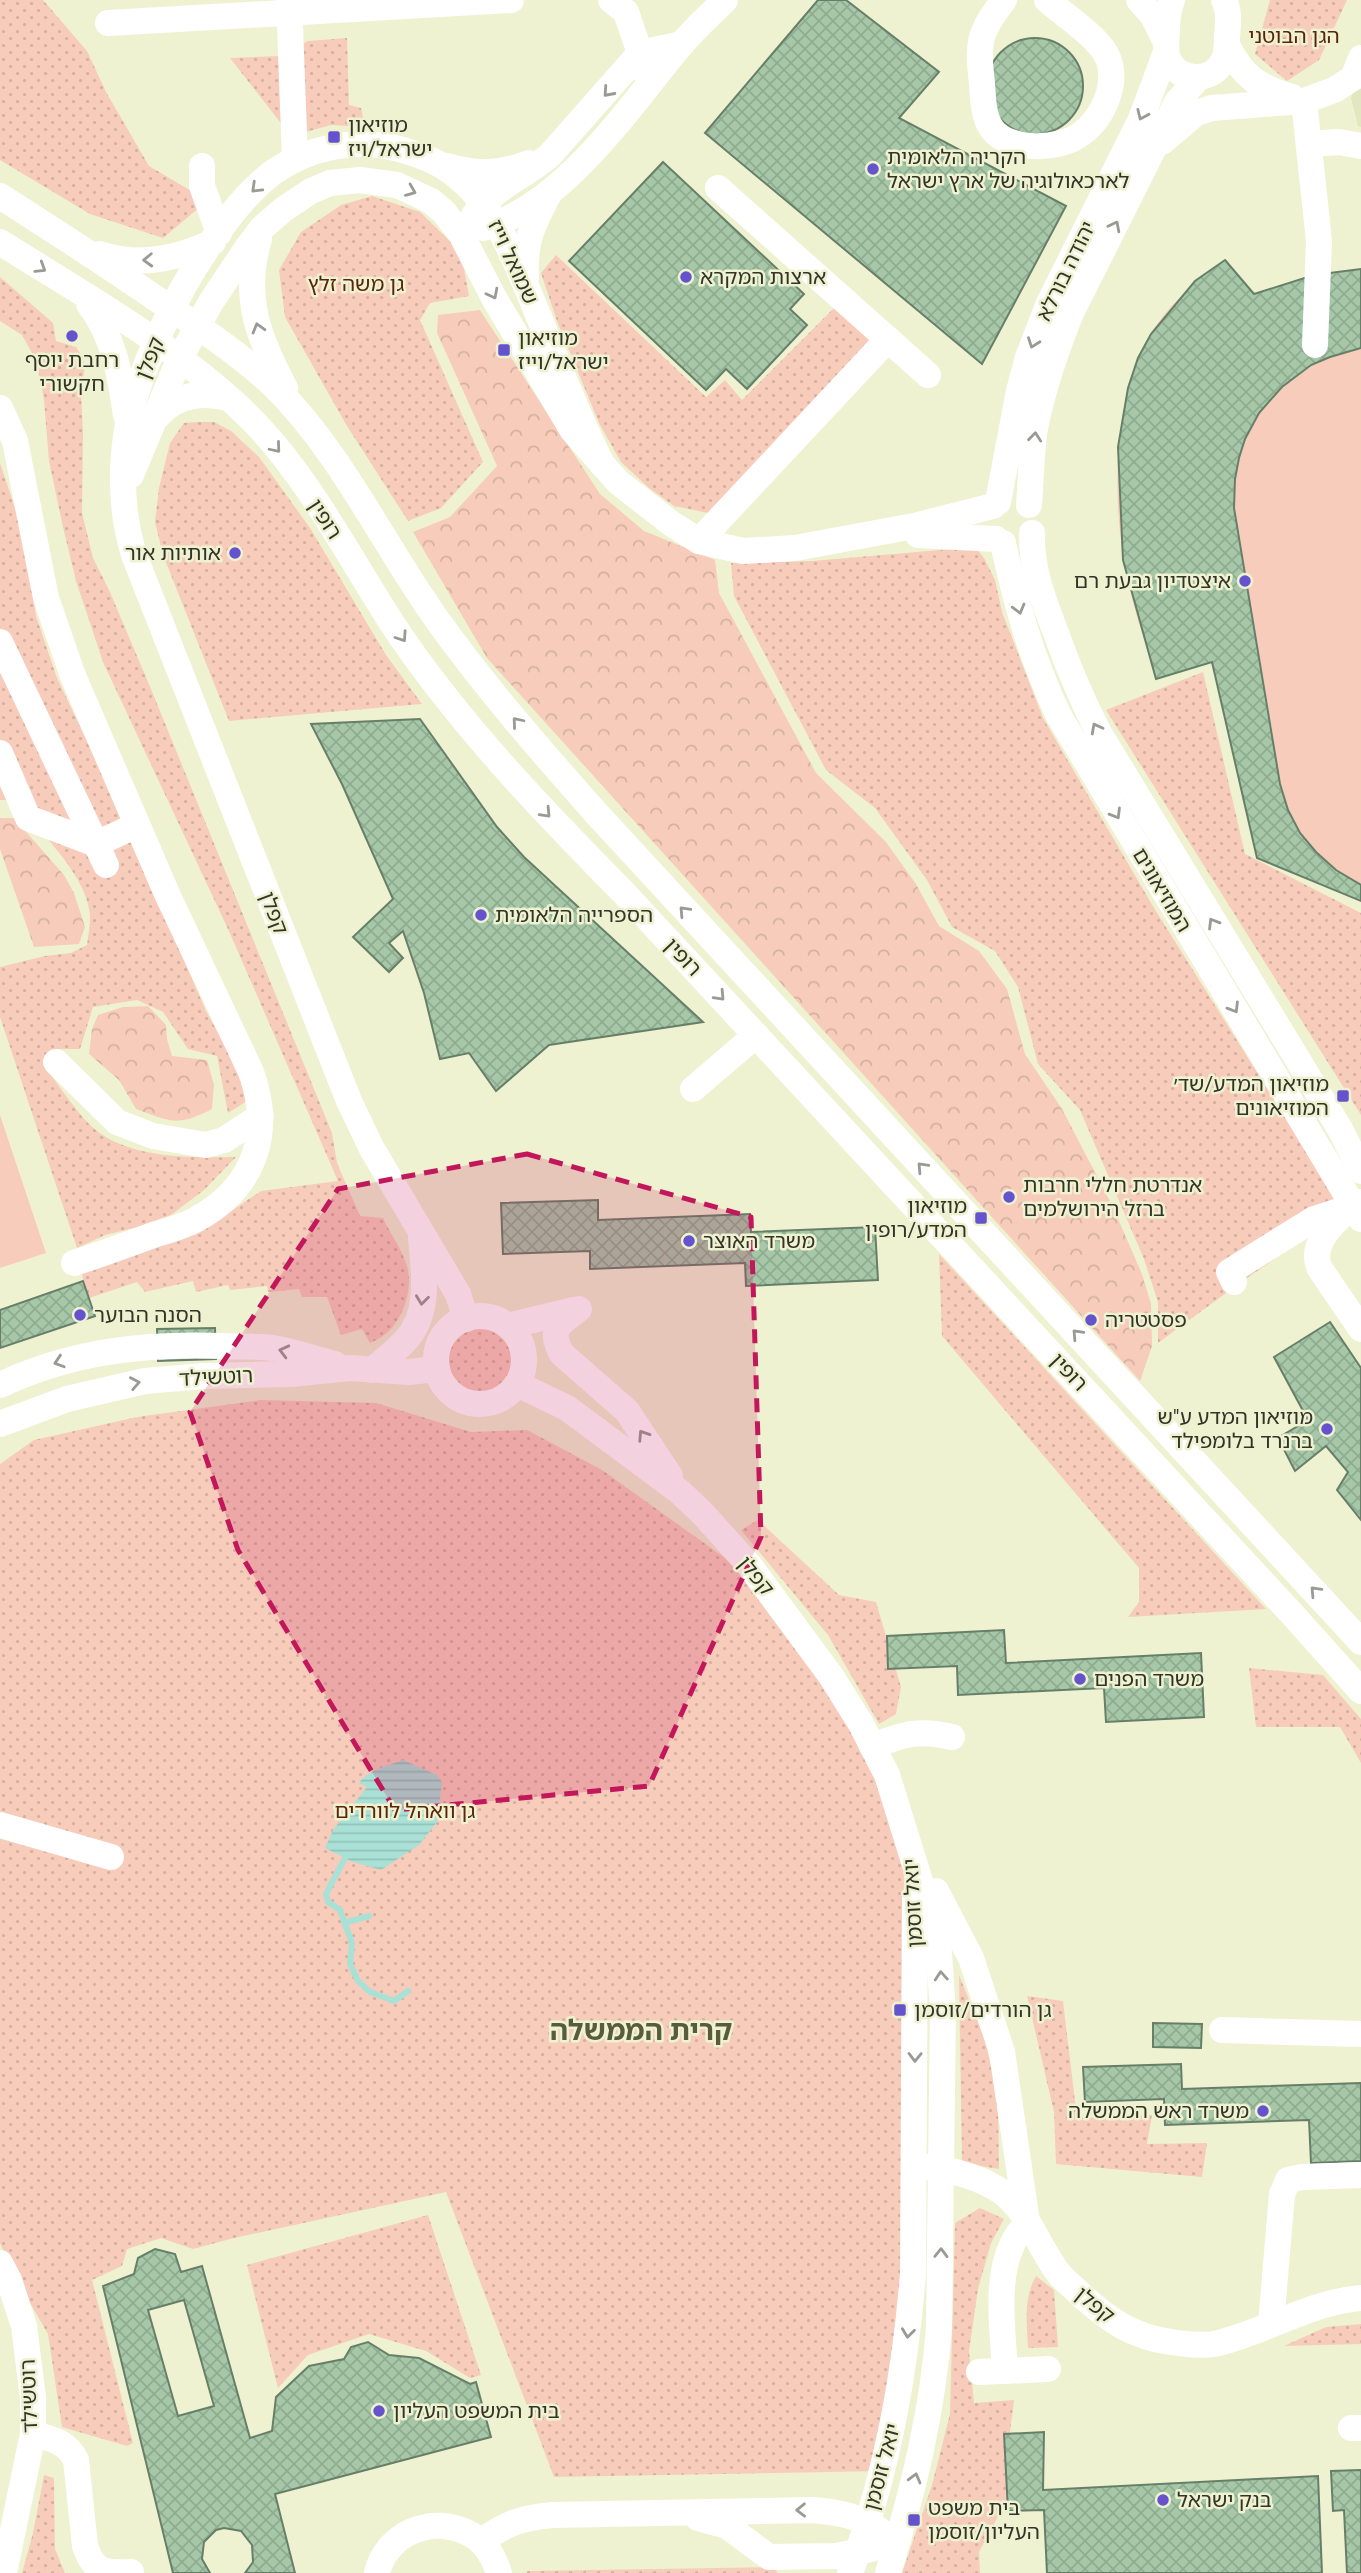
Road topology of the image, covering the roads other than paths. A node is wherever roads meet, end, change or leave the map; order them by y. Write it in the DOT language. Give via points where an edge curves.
graph roads {
  1 [pos="511,0"];
  2 [pos="611,0"];
  3 [pos="725,0"];
  4 [pos="1004,0"];
  5 [pos="1047,0"];
  6 [pos="1139,0"];
  7 [pos="1172,0"];
  8 [pos="1228,4"];
  9 [pos="289,6"];
  10 [pos="108,23"];
  11 [pos="681,44"];
  12 [pos="1227,45"];
  13 [pos="1166,47"];
  14 [pos="640,53"];
  15 [pos="1361,58"];
  16 [pos="1203,76"];
  17 [pos="643,93"];
  18 [pos="1304,101"];
  19 [pos="1309,144"];
  20 [pos="1361,146"];
  21 [pos="1153,151"];
  22 [pos="550,155"];
  23 [pos="295,159"];
  24 [pos="432,161"];
  25 [pos="202,166"];
  26 [pos="718,188"];
  27 [pos="551,191"];
  28 [pos="0,196"];
  29 [pos="482,202"];
  30 [pos="498,224"];
  31 [pos="262,228"];
  32 [pos="461,234"];
  33 [pos="216,237"];
  34 [pos="0,242"];
  35 [pos="81,248"];
  36 [pos="526,286"];
  37 [pos="82,294"];
  38 [pos="172,309"];
  39 [pos="197,327"];
  40 [pos="888,339"];
  41 [pos="155,342"];
  42 [pos="1314,345"];
  43 [pos="179,360"];
  44 [pos="929,375"];
  45 [pos="230,398"];
  46 [pos="0,408"];
  47 [pos="298,412"];
  48 [pos="141,423"];
  49 [pos="602,464"];
  50 [pos="995,504"];
  51 [pos="1029,505"];
  52 [pos="1032,533"];
  53 [pos="856,537"];
  54 [pos="699,541"];
  55 [pos="999,541"];
  56 [pos="0,642"];
  57 [pos="0,753"];
  58 [pos="137,825"];
  59 [pos="101,854"];
  60 [pos="756,1035"];
  61 [pos="56,1062"];
  62 [pos="693,1089"];
  63 [pos="261,1116"];
  64 [pos="1361,1171"];
  65 [pos="1358,1209"];
  66 [pos="421,1232"];
  67 [pos="74,1264"];
  68 [pos="1234,1282"];
  69 [pos="466,1319"];
  70 [pos="508,1326"];
  71 [pos="1361,1329"];
  72 [pos="177,1345"];
  73 [pos="361,1369"];
  74 [pos="437,1369"];
  75 [pos="166,1379"];
  76 [pos="517,1384"];
  77 [pos="0,1385"];
  78 [pos="0,1424"];
  79 [pos="680,1492"];
  80 [pos="1361,1642"];
  81 [pos="1361,1691"];
  82 [pos="952,1737"];
  83 [pos="872,1746"];
  84 [pos="0,1825"];
  85 [pos="907,1837"];
  86 [pos="111,1857"];
  87 [pos="1222,2030"];
  88 [pos="1361,2034"];
  89 [pos="914,2165"];
  90 [pos="942,2169"];
  91 [pos="1361,2175"];
  92 [pos="982,2180"];
  93 [pos="941,2221"];
  94 [pos="1027,2222"];
  95 [pos="0,2263"];
  96 [pos="1361,2298"];
  97 [pos="1271,2324"];
  98 [pos="1048,2369"];
  99 [pos="33,2434"];
  100 [pos="656,2513"];
  101 [pos="868,2522"];
  102 [pos="481,2541"];
  103 [pos="897,2544"];
  104 [pos="797,2557"];
  105 [pos="854,2563"];
  106 [pos="131,2572"];
  107 [pos="4,2573"];
  108 [pos="377,2573"];
  109 [pos="499,2573"];
  110 [pos="825,2573"];
  111 [pos="888,2573"];
  1 -- 9 [label="street"];
  2 -- 14 [label="street" via="626,12"];
  3 -- 11 [label="street"];
  4 -- 5 [label="street" via="982,33 983,102 993,130 1012,144 1033,146 1058,144 1080,135 1102,113 1111,82 1106,55"];
  6 -- 13 [label="street" via="1153,16"];
  7 -- 13 [label="street, יהודה בורלא"];
  8 -- 12 [label="street"];
  9 -- 10 [label="street"];
  9 -- 23 [label="street"];
  11 -- 14 [label="street"];
  11 -- 17 [label="street"];
  12 -- 16 [label="street, יהודה בורלא" via="1217,70"];
  12 -- 18 [label="street" via="1256,83"];
  13 -- 16 [label="street" via="1176,70"];
  13 -- 50 [label="street, יהודה בורלא, one-way" via="1141,119 1038,328 1019,391"];
  14 -- 17 [label="street"];
  14 -- 22 [label="street, one-way"];
  15 -- 18 [label="street" via="1353,78"];
  16 -- 18 [label="street" via="1259,97"];
  16 -- 21 [label="street, יהודה בורלא" via="1177,102"];
  17 -- 27 [label="street"];
  18 -- 19 [label="street"];
  18 -- 21 [label="street" via="1196,113"];
  19 -- 20 [label="street"];
  19 -- 42 [label="street" via="1319,241"];
  51 -- 21 [label="street, יהודה בורלא, one-way" via="1035,431 1052,364 1071,313"];
  22 -- 24 [label="street" via="508,171 488,173"];
  22 -- 29 [label="street"];
  23 -- 24 [label="street, שמואל וייז" via="320,149 363,144"];
  23 -- 33 [label="street, שמואל וייז, one-way" via="256,186"];
  24 -- 29 [label="street, שמואל וייז" via="452,171"];
  25 -- 33 [label="street" via="202,186"];
  26 -- 40 [label="street"];
  27 -- 30 [label="street"];
  27 -- 36 [label="street" via="527,239"];
  28 -- 35 [label="street, רופין"];
  29 -- 30 [label="street, שמואל וייז"];
  29 -- 32 [label="street"];
  30 -- 32 [label="street"];
  30 -- 36 [label="street, שמואל וייז"];
  31 -- 32 [label="street, שמואל וייז, one-way" via="311,191 330,183 360,180 417,193 444,212"];
  31 -- 39 [label="street, שמואל וייז"];
  47 -- 31 [label="street, one-way" via="265,349 254,311 254,256"];
  32 -- 49 [label="street, שמואל וייז, one-way" via="557,406"];
  33 -- 35 [label="street, one-way" via="190,253 141,261"];
  33 -- 38 [label="street, שמואל וייז"];
  34 -- 37 [label="street, רופין, one-way"];
  35 -- 38 [label="street, רופין"];
  36 -- 49 [label="street, שמואל וייז"];
  37 -- 41 [label="street, רופין"];
  37 -- 48 [label="street" via="109,337"];
  38 -- 39 [label="street, רופין"];
  38 -- 41 [label="street, קפלן"];
  39 -- 43 [label="street, שמואל וייז"];
  39 -- 47 [label="street, רופין" via="255,369"];
  40 -- 44 [label="street"];
  40 -- 54 [label="street"];
  41 -- 43 [label="street, רופין"];
  41 -- 48 [label="street, קפלן" via="144,370"];
  43 -- 45 [label="street, רופין"];
  43 -- 48 [label="street, קפלן"];
  45 -- 48 [label="street" via="202,393 186,396"];
  45 -- 60 [label="street, רופין, one-way" via="281,453 405,642 452,704 513,777"];
  46 -- 58 [label="street" via="20,461 46,598 73,676"];
  80 -- 47 [label="street, רופין, one-way" via="596,813 437,620"];
  48 -- 66 [label="street, קפלן" via="122,492 134,555 349,1101"];
  49 -- 54 [label="street, שמואל וייז" via="638,499"];
  50 -- 51 [label="street" via="1010,497"];
  50 -- 53 [label="street, שמואל וייז"];
  50 -- 55 [label="street" via="988,527"];
  51 -- 52 [label="street" via="1035,518"];
  52 -- 55 [label="street" via="1016,544"];
  64 -- 52 [label="street, המוזיאונים, one-way" via="1099,733 1036,579"];
  53 -- 54 [label="street, שמואל וייז" via="743,551"];
  53 -- 55 [label="street, שמואל וייז" via="911,535"];
  55 -- 65 [label="street, המוזיאונים, one-way" via="1029,644 1059,716"];
  56 -- 59 [label="street"];
  57 -- 59 [label="street" via="29,818"];
  58 -- 59 [label="street"];
  58 -- 63 [label="street" via="251,1072"];
  60 -- 62 [label="street"];
  60 -- 81 [label="street, רופין"];
  61 -- 63 [label="street" via="117,1122 153,1136 206,1145 224,1140"];
  63 -- 67 [label="street" via="257,1151 242,1181 219,1205 196,1220"];
  65 -- 68 [label="street" via="1326,1214 1298,1228 1229,1272"];
  65 -- 71 [label="street" via="1324,1236 1316,1259"];
  66 -- 69 [label="street, קפלן" via="458,1294"];
  66 -- 73 [label="street, one-way" via="424,1297 420,1316 406,1340"];
  69 -- 70 [label="street" via="488,1317"];
  69 -- 74 [label="street" via="455,1324 439,1344"];
  70 -- 76 [label="street" via="523,1347"];
  79 -- 70 [label="street, one-way" via="627,1411 562,1354 555,1332 579,1309"];
  73 -- 72 [label="street, one-way" via="274,1348"];
  72 -- 75 [label="street"];
  72 -- 77 [label="street, one-way" via="120,1348 71,1358"];
  73 -- 74 [label="street, רוטשילד"];
  73 -- 75 [label="street, רוטשילד"];
  74 -- 76 [label="street" via="449,1391 472,1403 497,1401"];
  78 -- 75 [label="street, רוטשילד, one-way" via="67,1399"];
  76 -- 79 [label="street, קפלן" via="567,1408"];
  79 -- 83 [label="street, קפלן" via="741,1556 783,1610 831,1676"];
  82 -- 83 [label="street" via="904,1734"];
  83 -- 85 [label="street, קפלן" via="887,1775"];
  84 -- 86 [label="street"];
  85 -- 89 [label="street, יואל זוסמן, one-way" via="915,1885"];
  90 -- 85 [label="street, יואל זוסמן, one-way" via="943,2011 938,1940"];
  85 -- 94 [label="street" via="971,1958 1002,2052"];
  87 -- 88 [label="street"];
  89 -- 90 [label="street, קפלן"];
  89 -- 101 [label="street, יואל זוסמן, one-way" via="913,2273 905,2354 891,2442"];
  90 -- 92 [label="street, קפלן"];
  90 -- 93 [label="street, יואל זוסמן"];
  91 -- 97 [label="street" via="1288,2180 1282,2194"];
  92 -- 93 [label="street" via="958,2198"];
  92 -- 94 [label="street, קפלן" via="1018,2207"];
  103 -- 93 [label="street, יואל זוסמן, one-way" via="921,2455 936,2366"];
  94 -- 97 [label="street, קפלן" via="1060,2275 1108,2320 1136,2334 1169,2342 1211,2344"];
  94 -- 98 [label="street" via="1011,2245 1006,2264 992,2371"];
  95 -- 99 [label="street, רוטשילד" via="24,2326"];
  96 -- 97 [label="street, קפלן" via="1336,2301"];
  99 -- 106 [label="street" via="61,2441 72,2451 90,2560 110,2573"];
  99 -- 107 [label="street, רוטשילד"];
  101 -- 100 [label="street, one-way" via="812,2510"];
  100 -- 102 [label="street" via="529,2517 505,2524"];
  100 -- 104 [label="street" via="727,2526 769,2557"];
  101 -- 103 [label="street"];
  101 -- 105 [label="street, יואל זוסמן"];
  102 -- 108 [label="street" via="443,2525 422,2527 388,2550"];
  102 -- 109 [label="street"];
  103 -- 105 [label="street"];
  103 -- 111 [label="street, יואל זוסמן"];
  104 -- 105 [label="street"];
  104 -- 110 [label="street"];
}
